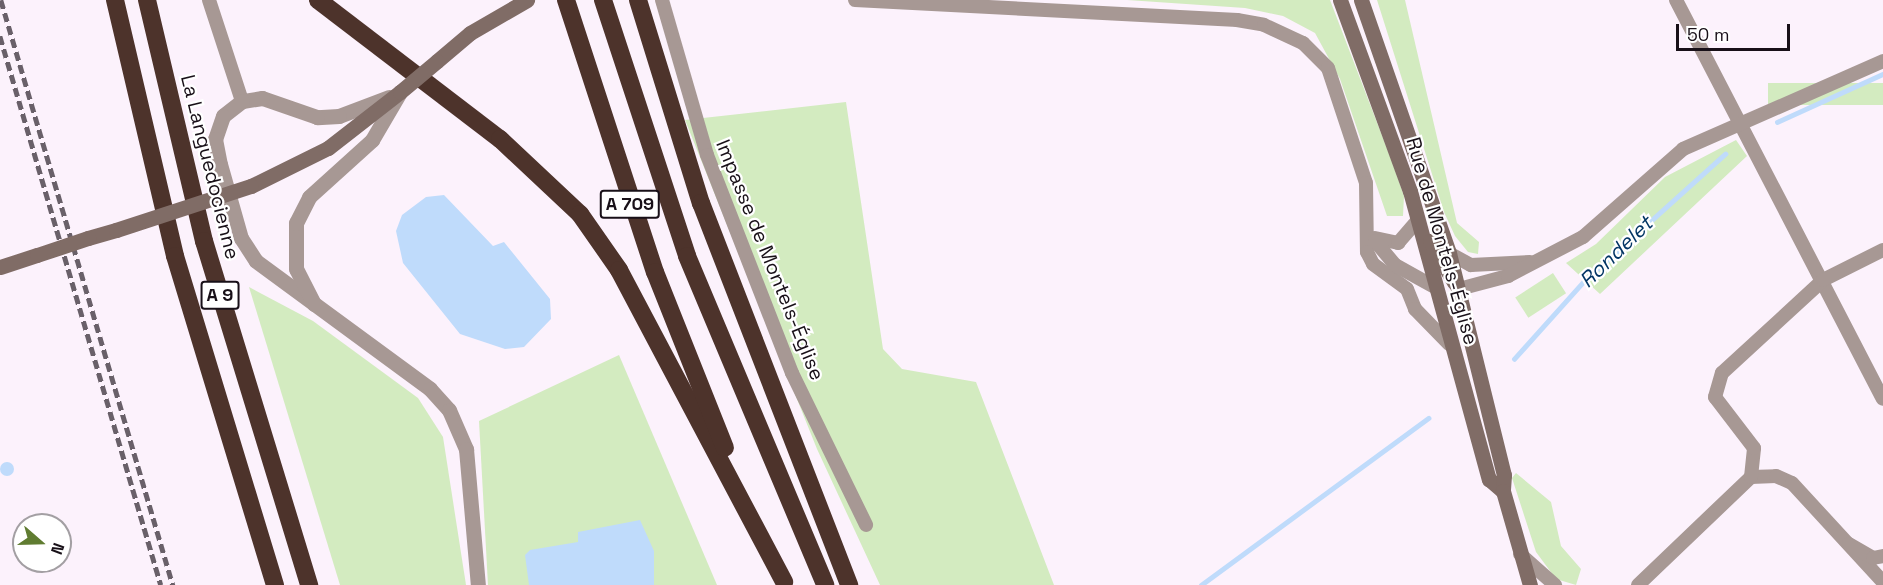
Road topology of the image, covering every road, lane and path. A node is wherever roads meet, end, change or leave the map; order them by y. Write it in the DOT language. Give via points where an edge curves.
graph roads {
  1 [pos="115,0"];
  2 [pos="147,0"];
  3 [pos="209,0"];
  4 [pos="318,0"];
  5 [pos="566,0"];
  6 [pos="603,0"];
  7 [pos="638,0"];
  8 [pos="662,0"];
  9 [pos="855,0"];
  10 [pos="1340,0"];
  11 [pos="1360,0"];
  12 [pos="1676,0"];
  13 [pos="524,1"];
  14 [pos="1883,61"];
  15 [pos="400,92"];
  16 [pos="242,100"];
  17 [pos="1742,123"];
  18 [pos="1370,219"];
  19 [pos="1416,222"];
  20 [pos="1375,241"];
  21 [pos="1883,250"];
  22 [pos="1449,253"];
  23 [pos="1530,262"];
  24 [pos="0,267"];
  25 [pos="1823,280"];
  26 [pos="1433,286"];
  27 [pos="1459,288"];
  28 [pos="314,304"];
  29 [pos="1449,344"];
  30 [pos="1480,393"];
  31 [pos="1883,399"];
  32 [pos="1751,477"];
  33 [pos="1503,491"];
  34 [pos="867,525"];
  35 [pos="1847,543"];
  36 [pos="1520,554"];
  37 [pos="1883,556"];
  38 [pos="1883,581"];
  39 [pos="785,584"];
  40 [pos="275,585"];
  41 [pos="309,585"];
  42 [pos="477,585"];
  43 [pos="825,585"];
  44 [pos="849,585"];
  45 [pos="1530,585"];
  46 [pos="1555,585"];
  47 [pos="1638,585"];
  1 -- 40 [label="highway, A 9" via="175,256"];
  2 -- 41 [label="highway, La Languedocienne / A 9" via="204,241"];
  3 -- 16 [label="street"];
  4 -- 39 [label="highway" via="500,139 585,221 619,270"];
  5 -- 39 [label="highway, A 709" via="655,272"];
  6 -- 43 [label="highway, A 709" via="687,256"];
  7 -- 44 [label="highway" via="700,203"];
  8 -- 34 [label="street, Impasse de Montels-Église" via="707,155 792,373"];
  9 -- 18 [label="street" via="1237,20 1286,33 1318,54 1328,68 1366,183"];
  10 -- 19 [label="main road, Rue de Montels-Église"];
  11 -- 22 [label="main road, Rue de Montels-Église"];
  12 -- 17 [label="street"];
  13 -- 15 [label="main road, bridge" via="437,61"];
  14 -- 17 [label="street"];
  15 -- 16 [label="street" via="362,110 317,117 262,99"];
  15 -- 24 [label="main road, bridge" via="328,148 251,186"];
  15 -- 28 [label="street" via="372,140 309,197 296,223 297,269"];
  16 -- 28 [label="street" via="223,116 215,139 241,238 279,282"];
  17 -- 23 [label="street" via="1683,149 1583,237"];
  17 -- 25 [label="street"];
  18 -- 20 [label="street"];
  18 -- 29 [label="street" via="1364,236 1373,264 1407,289 1415,309"];
  19 -- 20 [label="street" via="1406,239"];
  19 -- 26 [label="main road, Rue de Montels-Église"];
  19 -- 27 [label="main road"];
  20 -- 26 [label="street" via="1395,265"];
  21 -- 25 [label="street"];
  22 -- 23 [label="street" via="1472,265"];
  22 -- 27 [label="main road, Rue de Montels-Église"];
  23 -- 27 [label="street" via="1487,285"];
  25 -- 31 [label="street"];
  25 -- 32 [label="street" via="1716,384 1718,407 1754,448"];
  26 -- 29 [label="main road, Rue de Montels-Église"];
  26 -- 30 [label="main road" via="1452,297 1469,371"];
  27 -- 30 [label="main road, Rue de Montels-Église"];
  28 -- 42 [label="street" via="430,388 449,410 466,449"];
  29 -- 33 [label="main road, Rue de Montels-Église" via="1489,479"];
  30 -- 33 [label="main road, Rue de Montels-Église" via="1504,474"];
  32 -- 35 [label="street" via="1776,476 1792,483"];
  32 -- 47 [label="street"];
  33 -- 36 [label="main road, Rue de Montels-Église"];
  35 -- 37 [label="street" via="1873,558"];
  35 -- 38 [label="street"];
  36 -- 45 [label="main road, Rue de Montels-Église"];
  36 -- 46 [label="street"];
}
